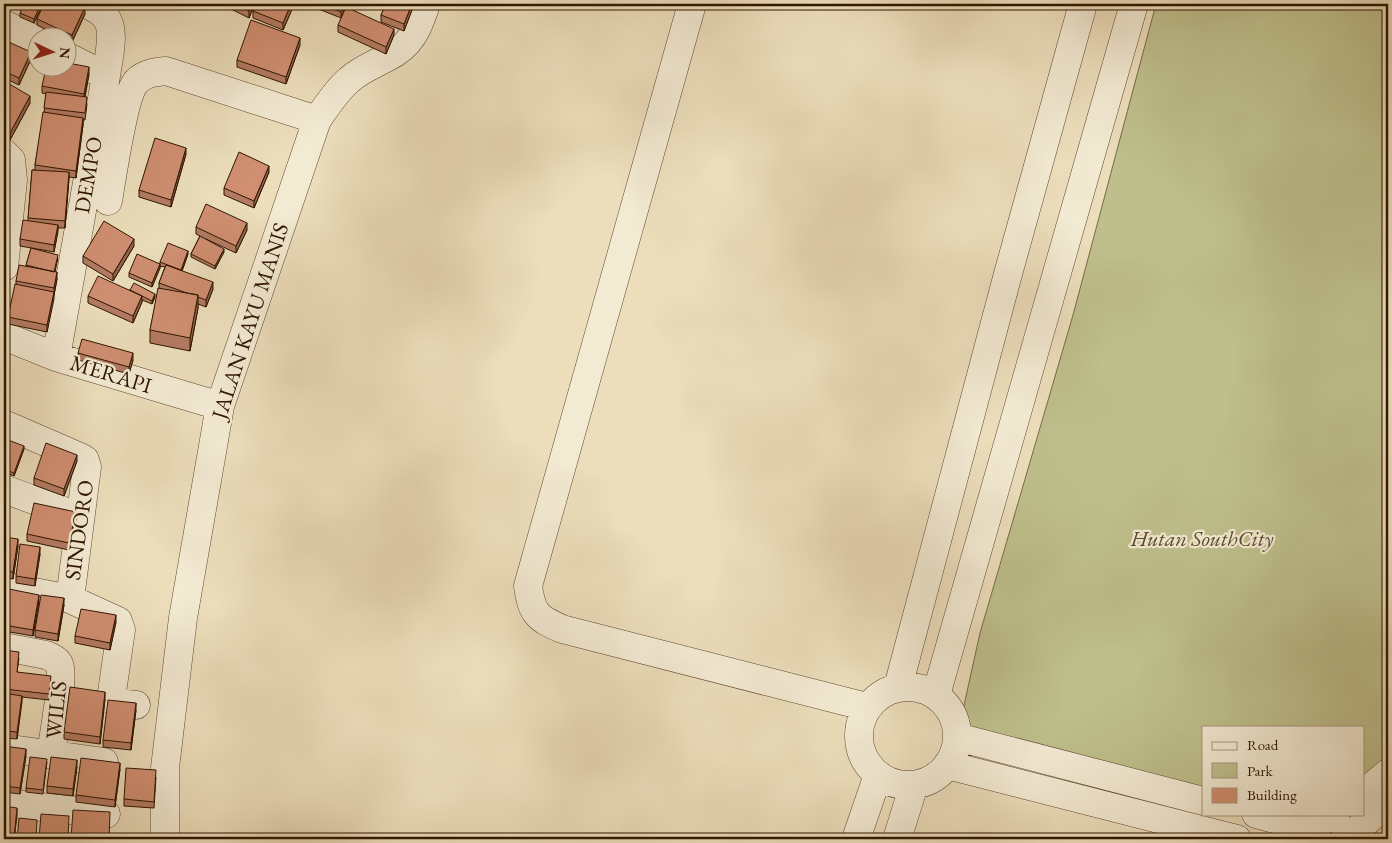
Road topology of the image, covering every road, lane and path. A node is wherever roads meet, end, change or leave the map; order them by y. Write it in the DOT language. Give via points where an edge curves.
graph roads {
  1 [pos="87,4"];
  2 [pos="426,4"];
  3 [pos="692,4"];
  4 [pos="1083,4"];
  5 [pos="1134,4"];
  6 [pos="4,24"];
  7 [pos="28,36"];
  8 [pos="78,62"];
  9 [pos="106,76"];
  10 [pos="317,120"];
  11 [pos="4,153"];
  12 [pos="108,201"];
  13 [pos="4,267"];
  14 [pos="4,336"];
  15 [pos="56,358"];
  16 [pos="220,406"];
  17 [pos="4,424"];
  18 [pos="4,489"];
  19 [pos="80,516"];
  20 [pos="4,586"];
  21 [pos="70,599"];
  22 [pos="4,647"];
  23 [pos="898,687"];
  24 [pos="936,695"];
  25 [pos="136,705"];
  26 [pos="867,707"];
  27 [pos="957,737"];
  28 [pos="4,748"];
  29 [pos="51,754"];
  30 [pos="104,762"];
  31 [pos="947,765"];
  32 [pos="1388,773"];
  33 [pos="878,775"];
  34 [pos="914,785"];
  35 [pos="1364,793"];
  36 [pos="1202,801"];
  37 [pos="1388,802"];
  38 [pos="4,803"];
  39 [pos="106,814"];
  40 [pos="1264,816"];
  41 [pos="1332,816"];
  42 [pos="165,839"];
  43 [pos="856,839"];
  44 [pos="897,839"];
  45 [pos="1237,839"];
  46 [pos="1344,839"];
  1 -- 9 [label="street, DEMPO" via="108,19 111,30"];
  2 -- 10 [label="street, JALAN KAYU MANIS" via="419,26 403,48 349,80"];
  3 -- 26 [label="street" via="528,586 531,605 543,620 562,629"];
  4 -- 23 [label="street"];
  5 -- 24 [label="street"];
  6 -- 7 [label="street"];
  8 -- 9 [label="street"];
  9 -- 15 [label="street, DEMPO"];
  10 -- 12 [label="street" via="166,71 148,73 136,81 127,99"];
  10 -- 16 [label="street, JALAN KAYU MANIS"];
  11 -- 13 [label="street" via="11,160 13,180"];
  14 -- 15 [label="street, MERAPI"];
  15 -- 16 [label="street, MERAPI"];
  16 -- 42 [label="street, JALAN KAYU MANIS" via="183,618 165,768"];
  17 -- 19 [label="street, SINDORO" via="85,460 88,467"];
  18 -- 19 [label="street"];
  19 -- 21 [label="street, SINDORO"];
  20 -- 21 [label="street"];
  21 -- 25 [label="street" via="118,621 121,630 111,699"];
  22 -- 29 [label="street, WILIS" via="46,655 60,665"];
  23 -- 24 [label="street" via="918,687"];
  23 -- 26 [label="street" via="881,694"];
  24 -- 27 [label="street" via="948,706 955,721"];
  26 -- 33 [label="street" via="860,724 859,743 865,761"];
  27 -- 31 [label="street"];
  27 -- 36 [label="street"];
  28 -- 29 [label="street"];
  29 -- 30 [label="street"];
  31 -- 34 [label="street" via="938,775"];
  31 -- 45 [label="street"];
  32 -- 35 [label="street"];
  33 -- 34 [label="street" via="889,782"];
  33 -- 43 [label="street"];
  34 -- 44 [label="street"];
  37 -- 46 [label="street"];
  38 -- 39 [label="street"];
  40 -- 41 [label="street" via="1298,825 1318,823"];
}
